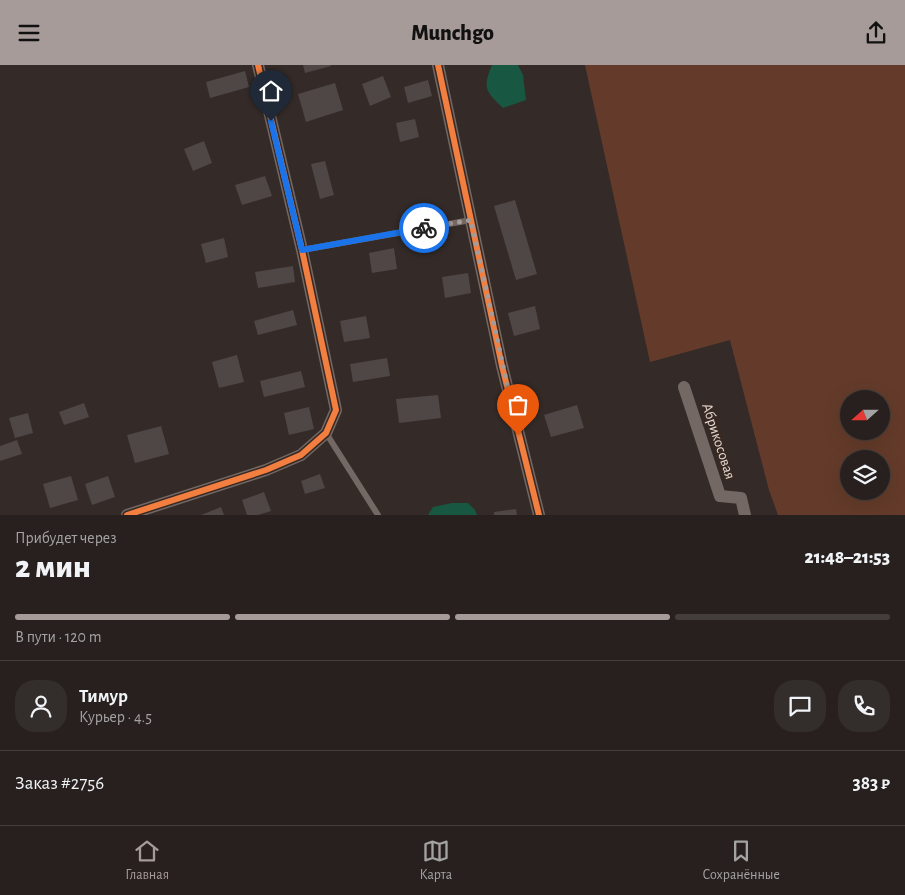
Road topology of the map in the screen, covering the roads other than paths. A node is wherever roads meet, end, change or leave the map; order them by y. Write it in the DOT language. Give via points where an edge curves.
graph roads {
  1 [pos="258,65"];
  2 [pos="438,65"];
  3 [pos="471,220"];
  4 [pos="302,250"];
  5 [pos="684,387"];
  6 [pos="326,433"];
  7 [pos="127,515"];
  8 [pos="378,515"];
  9 [pos="539,515"];
  10 [pos="746,515"];
  1 -- 4 [label="street"];
  2 -- 3 [label="street"];
  3 -- 4 [label="lane"];
  3 -- 9 [label="street" via="502,366"];
  4 -- 6 [label="street" via="336,410"];
  5 -- 10 [label="street, Абрикосовая" via="720,496 741,498"];
  6 -- 7 [label="street" via="301,455 266,470"];
  6 -- 8 [label="lane"];
}
